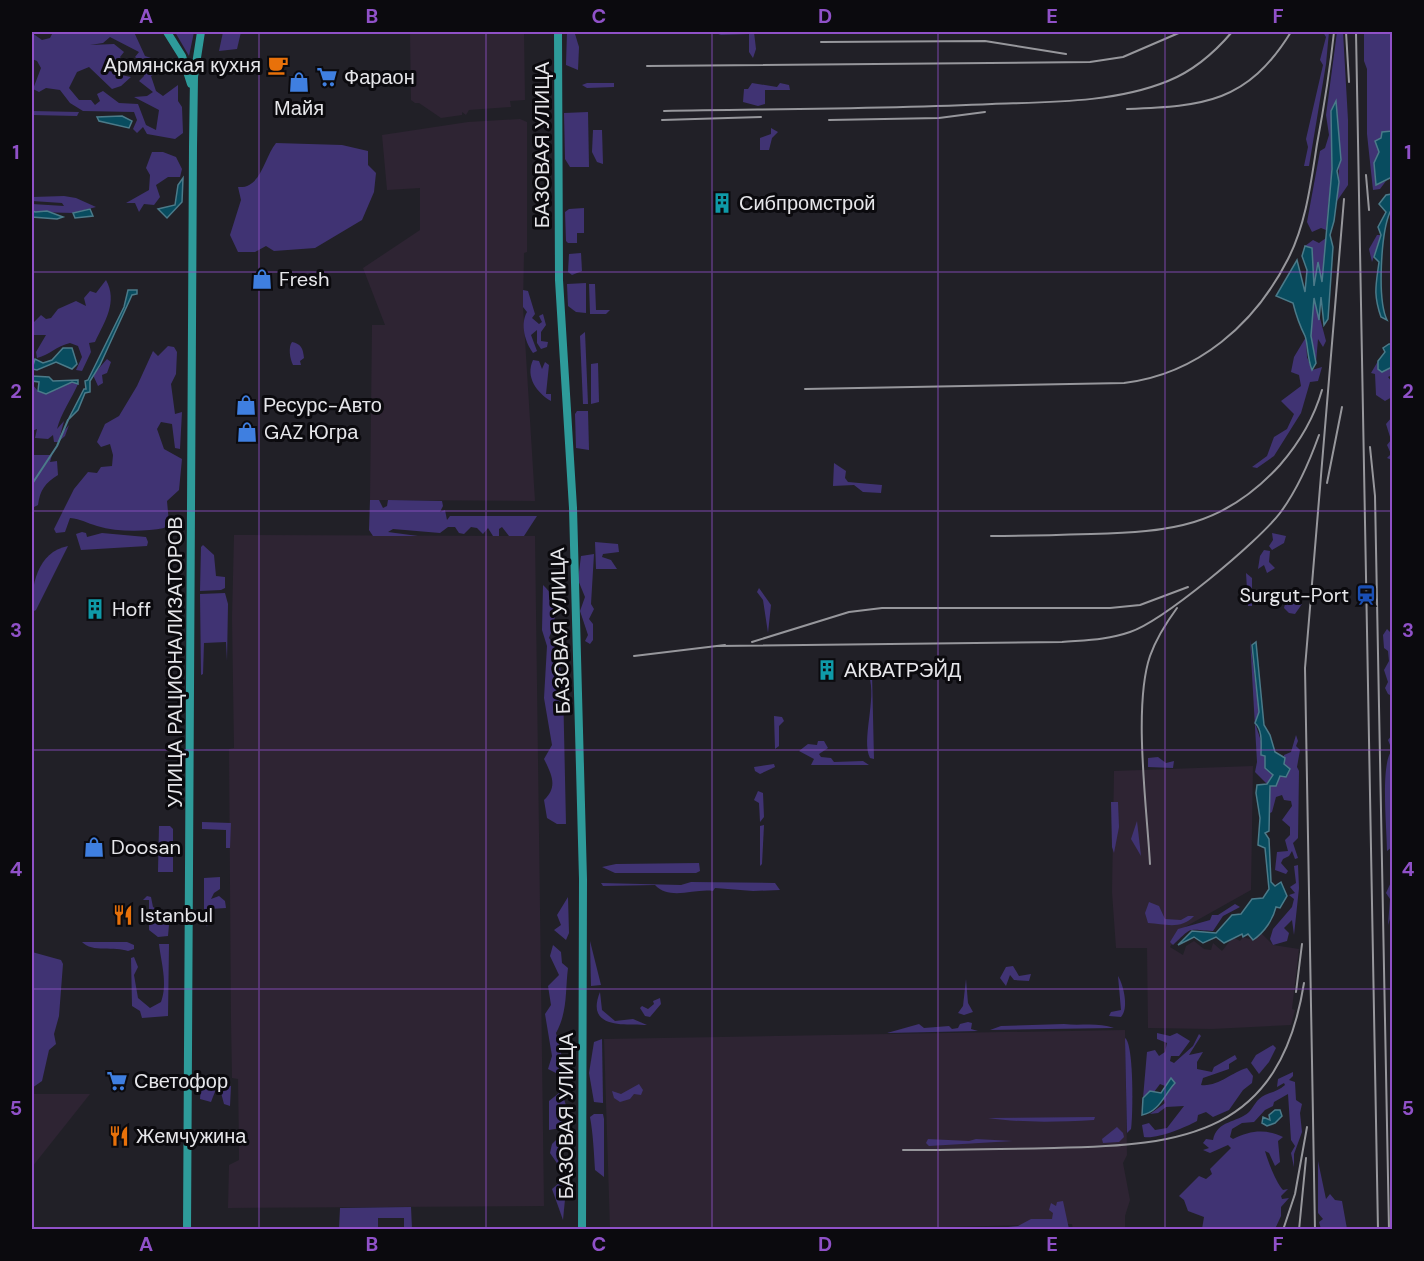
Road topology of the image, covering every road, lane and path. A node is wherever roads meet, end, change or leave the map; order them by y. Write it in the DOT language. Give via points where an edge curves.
graph roads {
  1 [pos="167,32"];
  2 [pos="201,32"];
  3 [pos="558,32"];
  4 [pos="194,94"];
  5 [pos="187,1230"];
  6 [pos="582,1230"];
  1 -- 4 [label="main road" via="182,56"];
  2 -- 4 [label="main road"];
  3 -- 6 [label="main road, БАЗОВАЯ УЛИЦА" via="559,280 573,508 583,879"];
  4 -- 5 [label="main road, УЛИЦА РАЦИОНАЛИЗАТОРОВ"];
}
